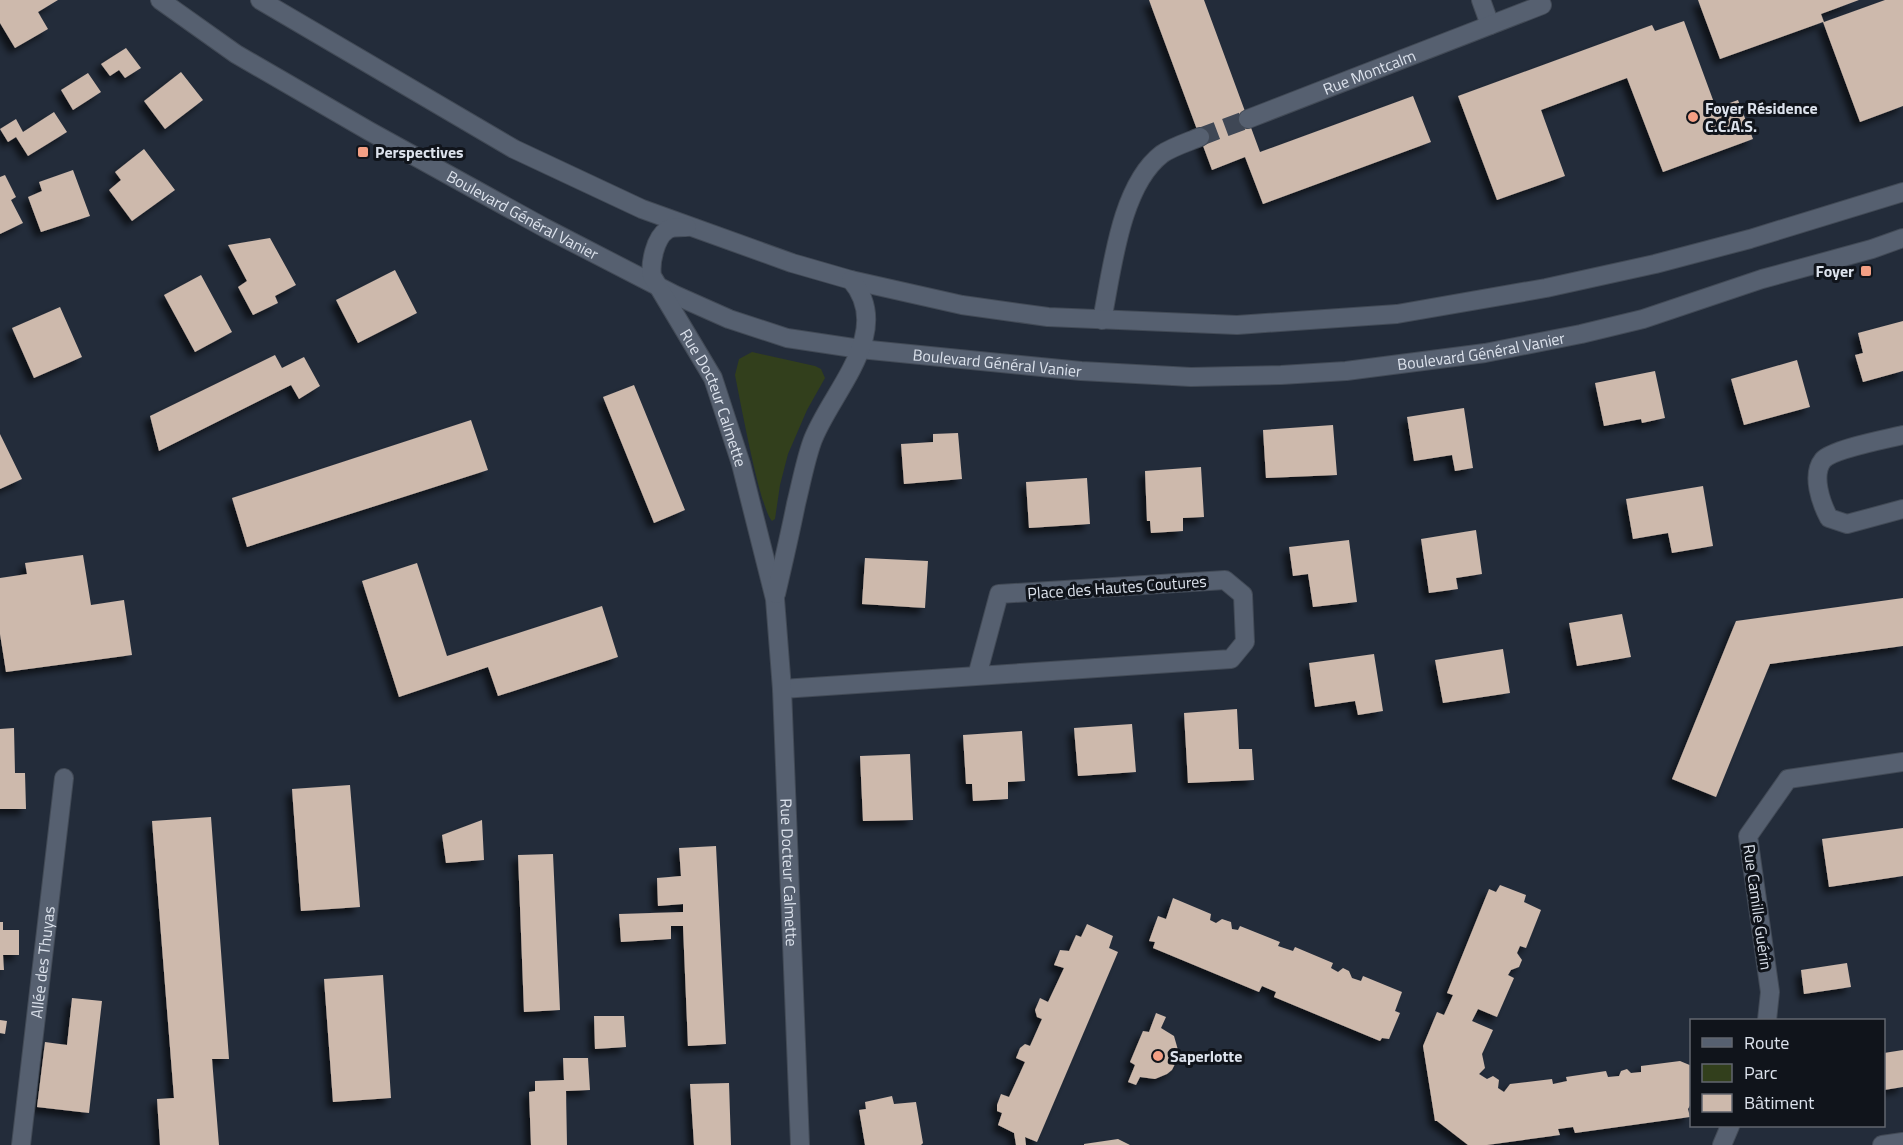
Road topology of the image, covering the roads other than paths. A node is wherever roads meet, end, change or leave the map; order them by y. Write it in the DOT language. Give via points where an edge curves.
graph roads {
  1 [pos="160,0"];
  2 [pos="260,0"];
  3 [pos="1481,0"];
  4 [pos="1540,0"];
  5 [pos="1490,25"];
  6 [pos="1248,119"];
  7 [pos="1200,137"];
  8 [pos="1903,192"];
  9 [pos="689,227"];
  10 [pos="1903,238"];
  11 [pos="851,280"];
  12 [pos="656,285"];
  13 [pos="1102,320"];
  14 [pos="860,350"];
  15 [pos="1903,435"];
  16 [pos="1903,509"];
  17 [pos="775,599"];
  18 [pos="977,676"];
  19 [pos="782,689"];
  20 [pos="1903,762"];
  21 [pos="64,778"];
  22 [pos="1767,1019"];
  23 [pos="1729,1127"];
  24 [pos="1903,1142"];
  25 [pos="21,1145"];
  26 [pos="800,1145"];
  27 [pos="1722,1145"];
  28 [pos="1882,1145"];
  1 -- 12 [label="street, Boulevard Général Vanier" via="236,54 359,126"];
  2 -- 9 [label="street" via="514,149"];
  3 -- 5 [label="street"];
  4 -- 5 [label="street, Rue Montcalm" via="1542,5"];
  5 -- 6 [label="street, Rue Montcalm"];
  7 -- 13 [label="street" via="1162,154 1138,180 1118,237"];
  8 -- 13 [label="street" via="1655,264 1408,312 1237,325"];
  9 -- 11 [label="street"];
  9 -- 12 [label="street, Rue Docteur Calmette" via="669,229 660,240 651,267"];
  10 -- 14 [label="street, Boulevard Général Vanier" via="1762,279 1643,320 1485,353 1346,371 1191,377"];
  11 -- 13 [label="street" via="994,311"];
  11 -- 14 [label="street, Rue Docteur Calmette" via="861,294 865,311"];
  12 -- 14 [label="street, Boulevard Général Vanier" via="729,320 787,338"];
  12 -- 17 [label="street, Rue Docteur Calmette" via="717,388"];
  14 -- 17 [label="street, Rue Docteur Calmette" via="812,440"];
  15 -- 16 [label="street" via="1833,453 1822,461 1818,478 1822,506 1829,518 1847,524"];
  17 -- 19 [label="street, Rue Docteur Calmette"];
  18 -- 18 [label="street, Place des Hautes Coutures" via="1231,659 1245,642 1243,595 1225,580 999,594"];
  18 -- 19 [label="street, Place des Hautes Coutures"];
  19 -- 26 [label="street, Rue Docteur Calmette"];
  20 -- 22 [label="street, Rue Camille Guérin" via="1788,779 1748,836 1770,992"];
  21 -- 25 [label="street, Allée des Thuyas"];
  23 -- 27 [label="street"];
  24 -- 28 [label="street"];
}
